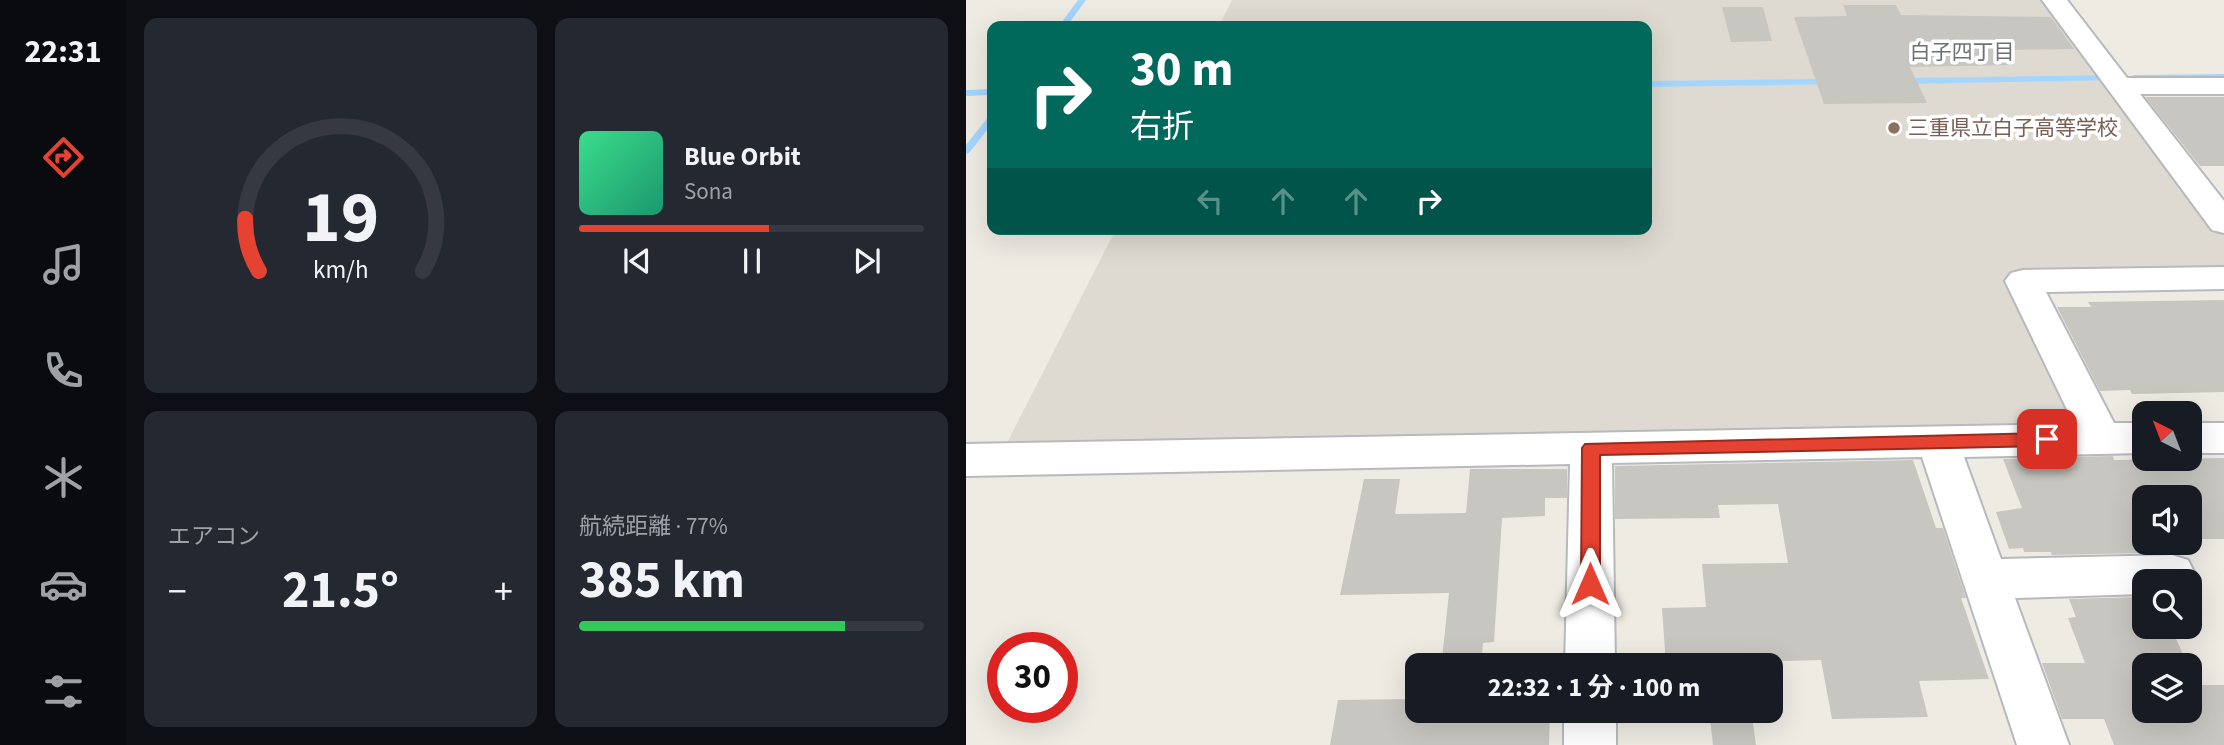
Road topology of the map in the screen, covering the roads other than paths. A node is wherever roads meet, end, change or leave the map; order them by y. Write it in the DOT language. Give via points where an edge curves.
graph roads {
  1 [pos="2054,0"];
  2 [pos="2111,75"];
  3 [pos="2224,86"];
  4 [pos="2224,222"];
  5 [pos="2224,278"];
  6 [pos="2101,438"];
  7 [pos="2132,438"];
  8 [pos="2202,438"];
  9 [pos="2224,438"];
  10 [pos="1938,443"];
  11 [pos="1591,448"];
  12 [pos="966,460"];
  13 [pos="2132,575"];
  14 [pos="1987,579"];
  15 [pos="1590,653"];
  16 [pos="1590,723"];
  17 [pos="1590,745"];
  18 [pos="2043,745"];
  1 -- 2 [label="street"];
  2 -- 3 [label="street"];
  2 -- 4 [label="street"];
  5 -- 6 [label="street" via="2023,281"];
  6 -- 7 [label="street"];
  6 -- 10 [label="street"];
  8 -- 9 [label="street"];
  10 -- 11 [label="street"];
  10 -- 14 [label="street"];
  11 -- 12 [label="street"];
  11 -- 15 [label="street"];
  13 -- 14 [label="street"];
  14 -- 18 [label="street"];
  16 -- 17 [label="street"];
}
